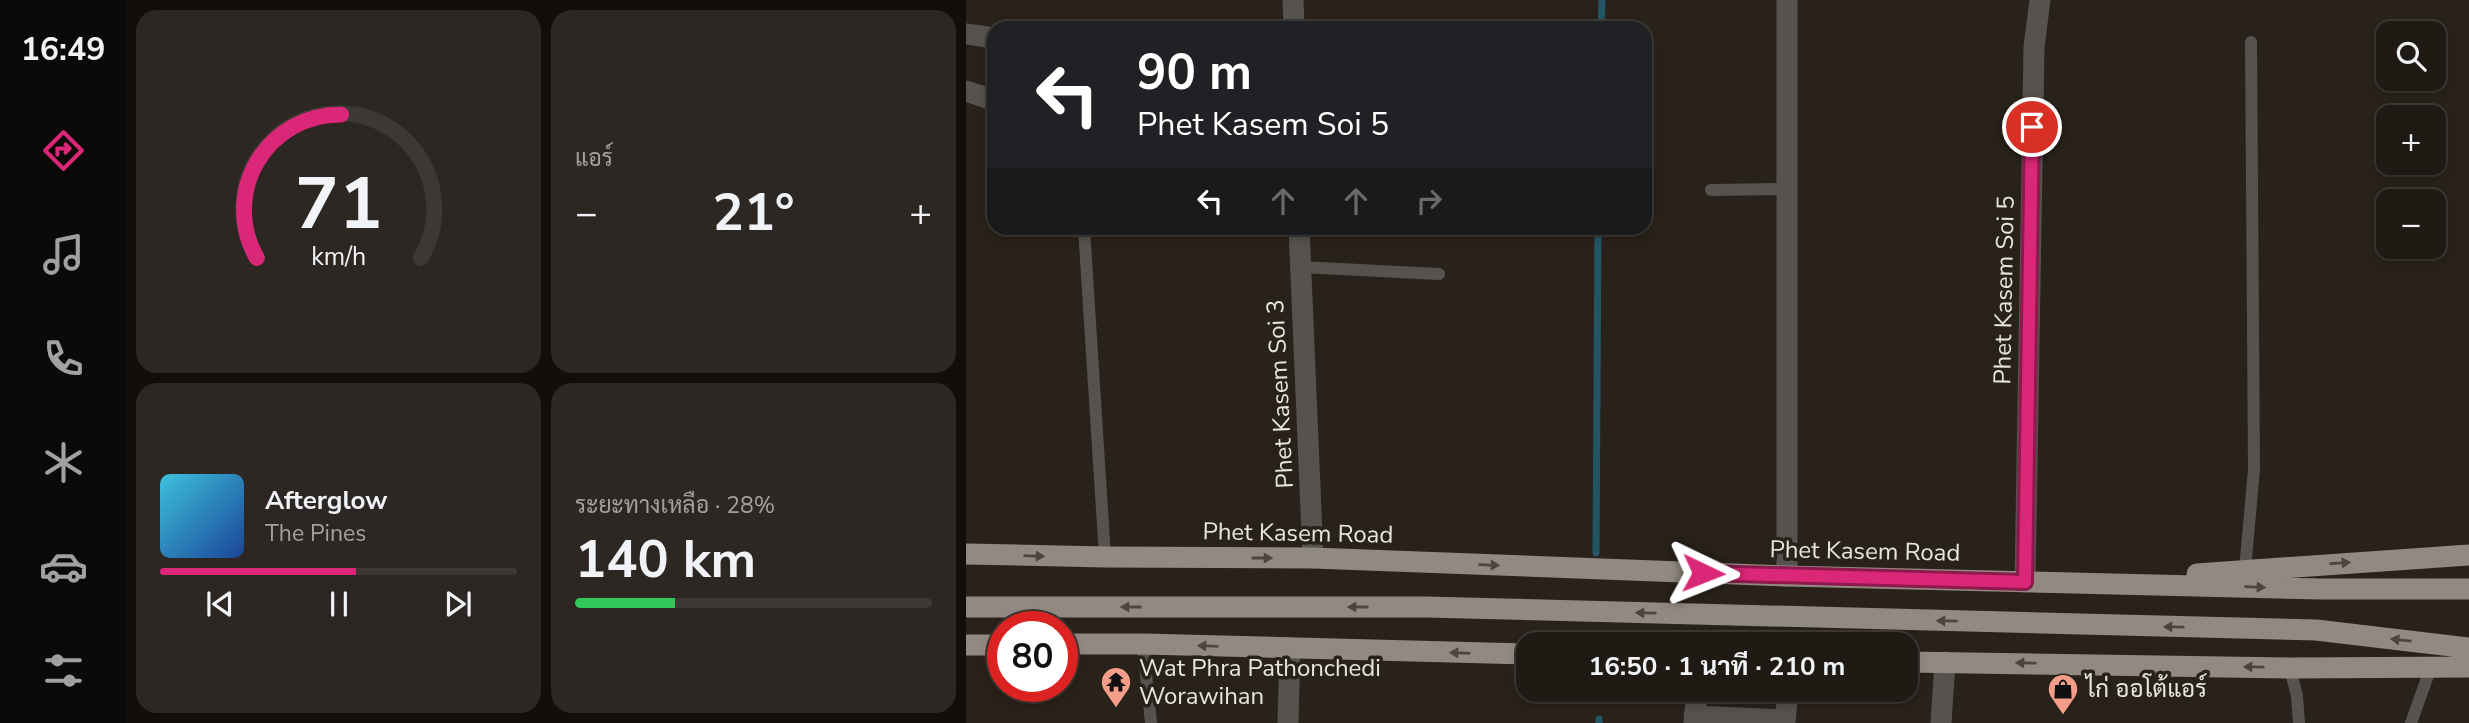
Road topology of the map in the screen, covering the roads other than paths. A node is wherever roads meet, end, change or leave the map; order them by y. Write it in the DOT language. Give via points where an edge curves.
graph roads {
  1 [pos="1293,0"];
  2 [pos="1787,0"];
  3 [pos="2040,0"];
  4 [pos="1294,21"];
  5 [pos="966,34"];
  6 [pos="987,37"];
  7 [pos="2251,43"];
  8 [pos="966,90"];
  9 [pos="987,98"];
  10 [pos="1787,189"];
  11 [pos="1710,190"];
  12 [pos="1084,235"];
  13 [pos="1299,235"];
  14 [pos="1300,267"];
  15 [pos="1439,274"];
  16 [pos="966,554"];
  17 [pos="2469,555"];
  18 [pos="1105,558"];
  19 [pos="1313,558"];
  20 [pos="2245,570"];
  21 [pos="1787,576"];
  22 [pos="2025,582"];
  23 [pos="2076,583"];
  24 [pos="2469,589"];
  25 [pos="966,607"];
  26 [pos="1078,644"];
  27 [pos="1143,644"];
  28 [pos="966,645"];
  29 [pos="987,645"];
  30 [pos="1290,648"];
  31 [pos="2469,648"];
  32 [pos="1516,654"];
  33 [pos="1918,662"];
  34 [pos="1945,662"];
  35 [pos="2431,667"];
  36 [pos="2469,667"];
  37 [pos="2290,668"];
  38 [pos="1787,702"];
  39 [pos="1694,719"];
  40 [pos="1785,722"];
  41 [pos="1151,723"];
  42 [pos="1288,723"];
  43 [pos="1941,723"];
  44 [pos="2299,723"];
  45 [pos="2411,723"];
  1 -- 4 [label="street"];
  2 -- 10 [label="street"];
  3 -- 22 [label="street, Phet Kasem Soi 5" via="2034,47"];
  5 -- 6 [label="street"];
  7 -- 20 [label="lane" via="2255,469"];
  8 -- 9 [label="street"];
  10 -- 11 [label="lane"];
  10 -- 21 [label="street"];
  12 -- 18 [label="lane"];
  13 -- 14 [label="street, Phet Kasem Soi 3"];
  14 -- 15 [label="lane"];
  14 -- 19 [label="street, Phet Kasem Soi 3"];
  16 -- 18 [label="highway, Phet Kasem Road, one-way"];
  20 -- 17 [label="highway, one-way"];
  18 -- 19 [label="highway, Phet Kasem Road, one-way"];
  19 -- 21 [label="highway, Phet Kasem Road, one-way"];
  20 -- 23 [label="highway"];
  21 -- 22 [label="highway, Phet Kasem Road"];
  22 -- 23 [label="highway, Phet Kasem Road"];
  23 -- 24 [label="highway, Phet Kasem Road, one-way"];
  31 -- 25 [label="highway, one-way" via="2316,631 1426,607"];
  26 -- 27 [label="highway"];
  30 -- 27 [label="highway, one-way"];
  27 -- 41 [label="lane"];
  28 -- 29 [label="highway"];
  32 -- 30 [label="highway, one-way"];
  30 -- 42 [label="street"];
  33 -- 34 [label="highway"];
  37 -- 34 [label="highway, one-way"];
  34 -- 43 [label="street"];
  35 -- 36 [label="highway"];
  35 -- 37 [label="highway"];
  35 -- 45 [label="lane"];
  37 -- 44 [label="lane"];
  38 -- 40 [label="street"];
  39 -- 40 [label="street"];
}
